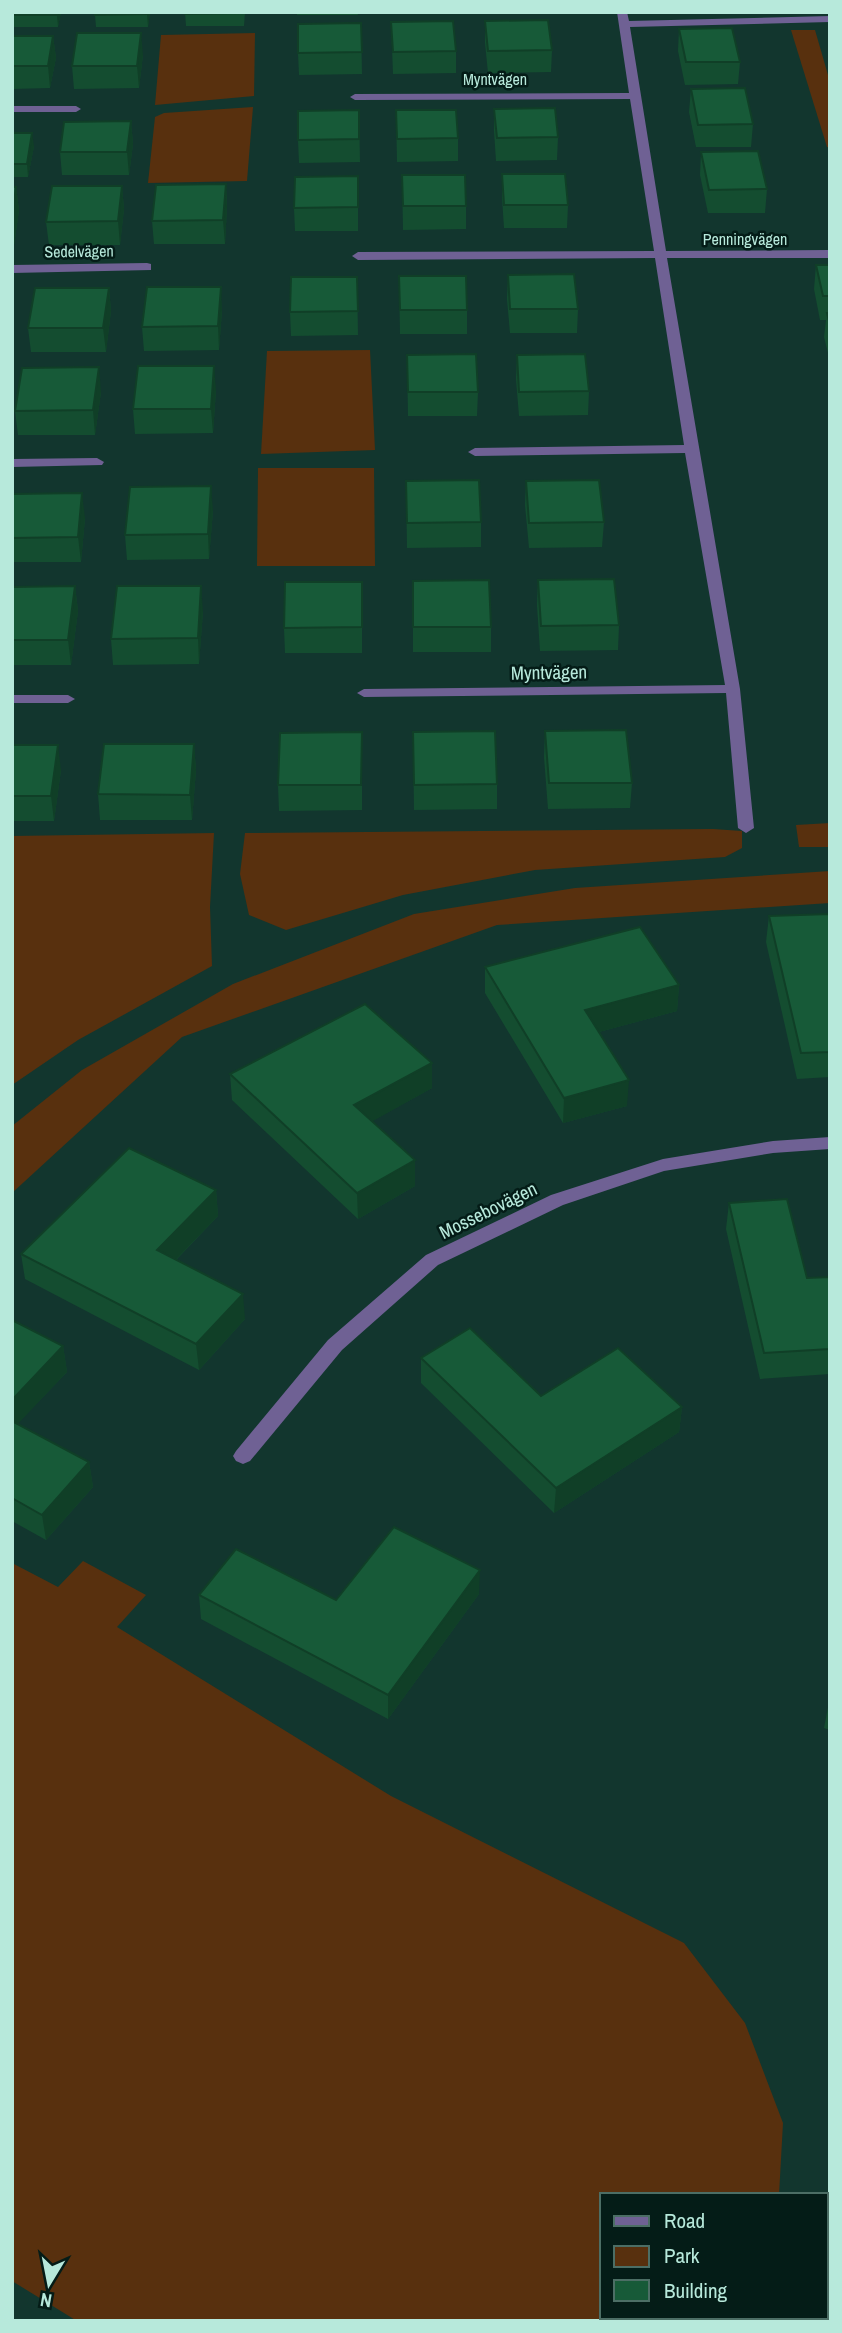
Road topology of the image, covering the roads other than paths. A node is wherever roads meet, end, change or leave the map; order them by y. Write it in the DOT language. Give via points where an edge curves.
graph roads {
  1 [pos="810,16"];
  2 [pos="624,18"];
  3 [pos="830,19"];
  4 [pos="635,96"];
  5 [pos="355,97"];
  6 [pos="12,109"];
  7 [pos="76,109"];
  8 [pos="830,254"];
  9 [pos="358,256"];
  10 [pos="661,256"];
  11 [pos="147,267"];
  12 [pos="12,269"];
  13 [pos="691,449"];
  14 [pos="475,452"];
  15 [pos="97,461"];
  16 [pos="12,463"];
  17 [pos="733,689"];
  18 [pos="364,693"];
  19 [pos="12,699"];
  20 [pos="68,699"];
  21 [pos="746,828"];
  22 [pos="830,1143"];
  23 [pos="243,1456"];
  1 -- 2 [label="street"];
  1 -- 3 [label="street"];
  2 -- 4 [label="street"];
  4 -- 5 [label="street, Myntvägen"];
  4 -- 10 [label="street"];
  6 -- 7 [label="street"];
  8 -- 10 [label="street, Penningvägen"];
  9 -- 10 [label="street"];
  10 -- 13 [label="street"];
  11 -- 12 [label="street, Sedelvägen"];
  13 -- 14 [label="street"];
  13 -- 17 [label="street"];
  15 -- 16 [label="street"];
  17 -- 18 [label="street, Myntvägen"];
  17 -- 21 [label="street"];
  19 -- 20 [label="street"];
  22 -- 23 [label="street, Mossebovägen" via="663,1165 557,1200 432,1260 335,1345"];
}
